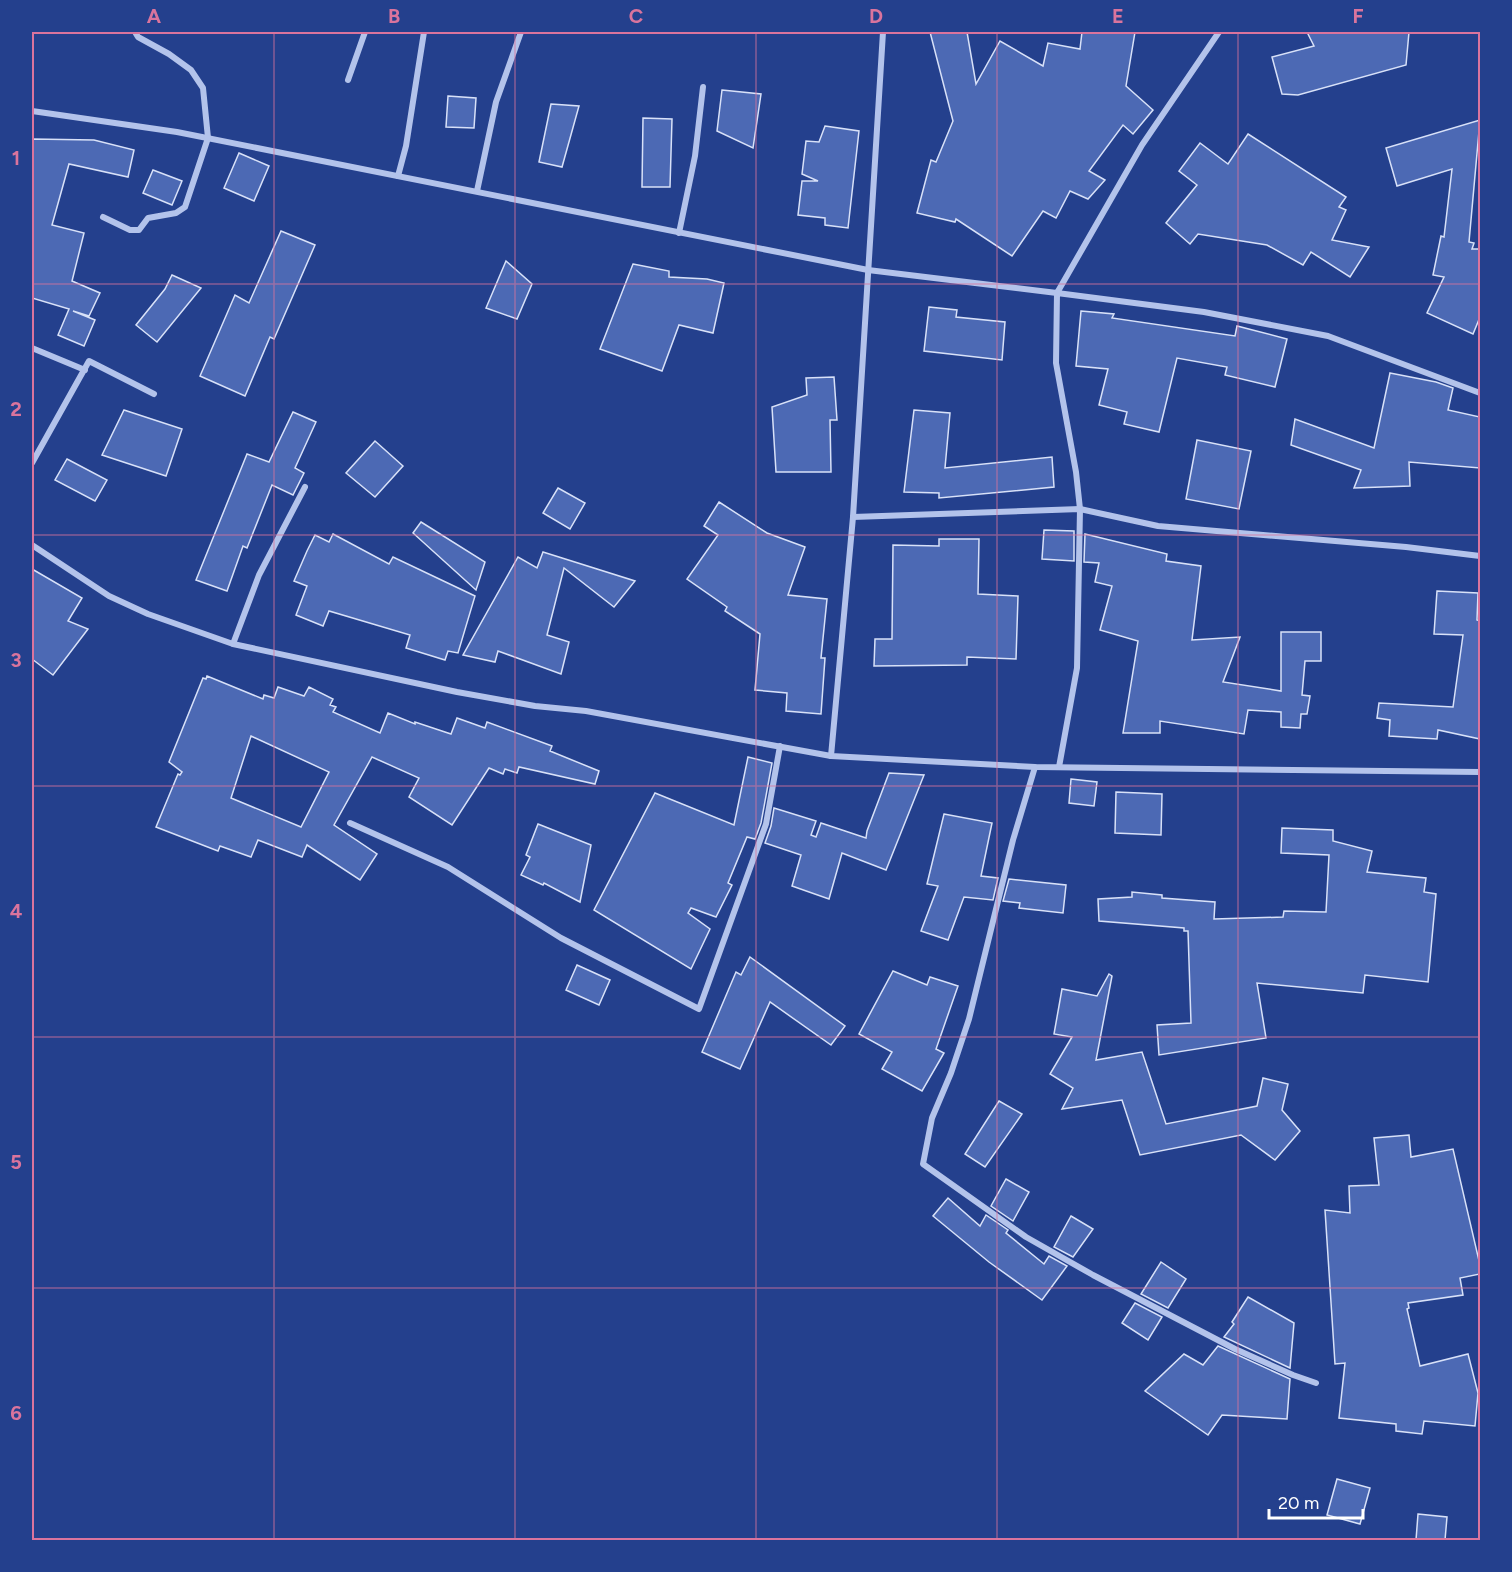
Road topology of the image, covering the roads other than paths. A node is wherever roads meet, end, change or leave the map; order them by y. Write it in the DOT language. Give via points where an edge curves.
graph roads {
  1 [pos="135,32"];
  2 [pos="365,32"];
  3 [pos="424,32"];
  4 [pos="521,32"];
  5 [pos="883,32"];
  6 [pos="1219,32"];
  7 [pos="348,80"];
  8 [pos="703,87"];
  9 [pos="32,111"];
  10 [pos="208,138"];
  11 [pos="398,176"];
  12 [pos="477,192"];
  13 [pos="103,217"];
  14 [pos="679,232"];
  15 [pos="867,270"];
  16 [pos="1057,293"];
  17 [pos="32,348"];
  18 [pos="85,370"];
  19 [pos="1480,393"];
  20 [pos="154,394"];
  21 [pos="32,463"];
  22 [pos="305,488"];
  23 [pos="1080,509"];
  24 [pos="853,517"];
  25 [pos="32,544"];
  26 [pos="1480,556"];
  27 [pos="233,644"];
  28 [pos="780,746"];
  29 [pos="831,756"];
  30 [pos="1035,767"];
  31 [pos="1059,767"];
  32 [pos="1480,772"];
  33 [pos="350,823"];
  34 [pos="1316,1383"];
  1 -- 10 [label="street" via="191,70 203,88"];
  2 -- 7 [label="street"];
  3 -- 11 [label="street"];
  4 -- 12 [label="street" via="496,102"];
  5 -- 15 [label="street"];
  6 -- 16 [label="street" via="1142,145"];
  8 -- 14 [label="street" via="695,156"];
  9 -- 10 [label="street"];
  10 -- 11 [label="street"];
  10 -- 13 [label="street" via="181,211 147,218 139,230 129,230"];
  11 -- 12 [label="street"];
  12 -- 14 [label="street"];
  14 -- 15 [label="street"];
  15 -- 16 [label="street"];
  15 -- 24 [label="street"];
  16 -- 19 [label="street" via="1204,312 1329,336"];
  16 -- 23 [label="street" via="1056,363"];
  17 -- 18 [label="street"];
  18 -- 20 [label="street" via="89,361"];
  18 -- 21 [label="street"];
  22 -- 27 [label="street" via="259,575"];
  23 -- 24 [label="street"];
  23 -- 26 [label="street" via="1158,526"];
  23 -- 31 [label="street" via="1077,668"];
  24 -- 29 [label="street"];
  25 -- 27 [label="street" via="109,596 147,614"];
  27 -- 28 [label="street" via="457,692"];
  28 -- 29 [label="street"];
  28 -- 33 [label="street" via="766,824 699,1009 561,938 448,867"];
  29 -- 30 [label="street"];
  30 -- 31 [label="street"];
  30 -- 34 [label="street" via="969,1019 933,1118 923,1164 1026,1237 1093,1275 1234,1348"];
  31 -- 32 [label="street"];
}
